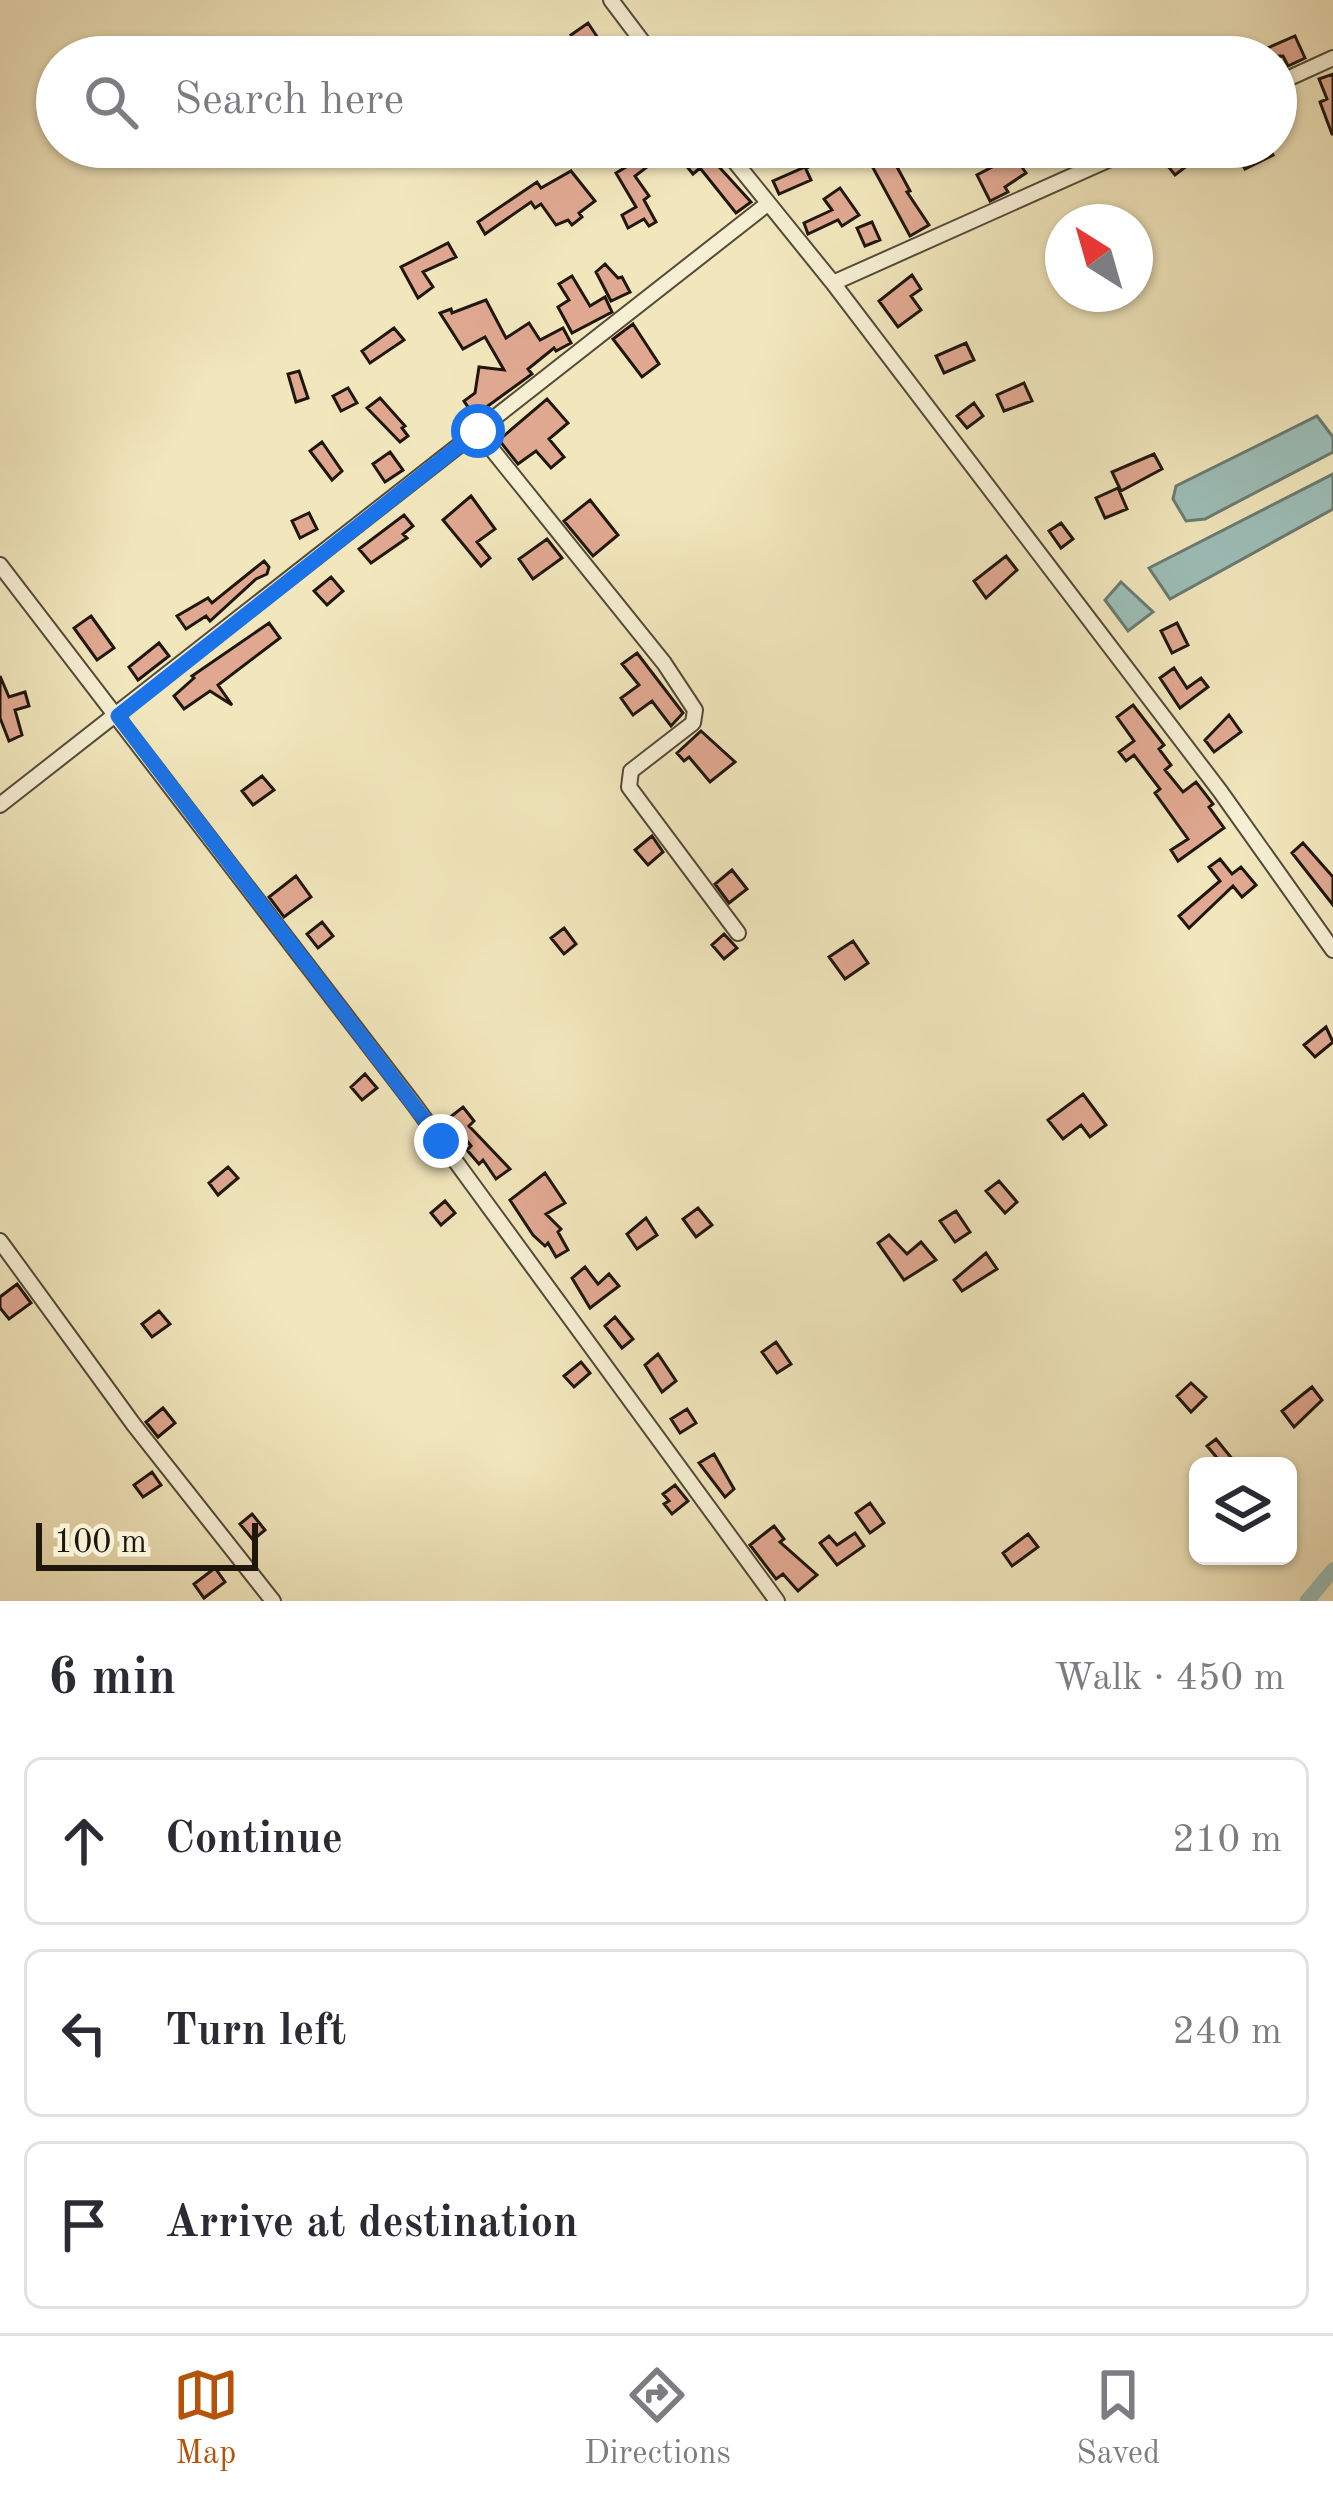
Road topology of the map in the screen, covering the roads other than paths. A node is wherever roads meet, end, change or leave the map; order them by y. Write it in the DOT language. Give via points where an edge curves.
graph roads {
  1 [pos="611,0"];
  2 [pos="638,36"];
  3 [pos="1333,58"];
  4 [pos="1297,74"];
  5 [pos="739,168"];
  6 [pos="1089,168"];
  7 [pos="766,205"];
  8 [pos="833,283"];
  9 [pos="478,431"];
  10 [pos="0,565"];
  11 [pos="118,716"];
  12 [pos="0,805"];
  13 [pos="739,934"];
  14 [pos="1330,940"];
  15 [pos="0,1241"];
  16 [pos="273,1601"];
  17 [pos="776,1601"];
  1 -- 2 [label="street"];
  3 -- 4 [label="street"];
  5 -- 7 [label="street"];
  6 -- 8 [label="street"];
  7 -- 8 [label="street"];
  7 -- 9 [label="street"];
  8 -- 14 [label="street"];
  9 -- 11 [label="street"];
  9 -- 13 [label="street" via="695,710 693,723 631,772 629,787"];
  10 -- 11 [label="street"];
  11 -- 12 [label="street"];
  11 -- 17 [label="street"];
  15 -- 16 [label="street"];
}
